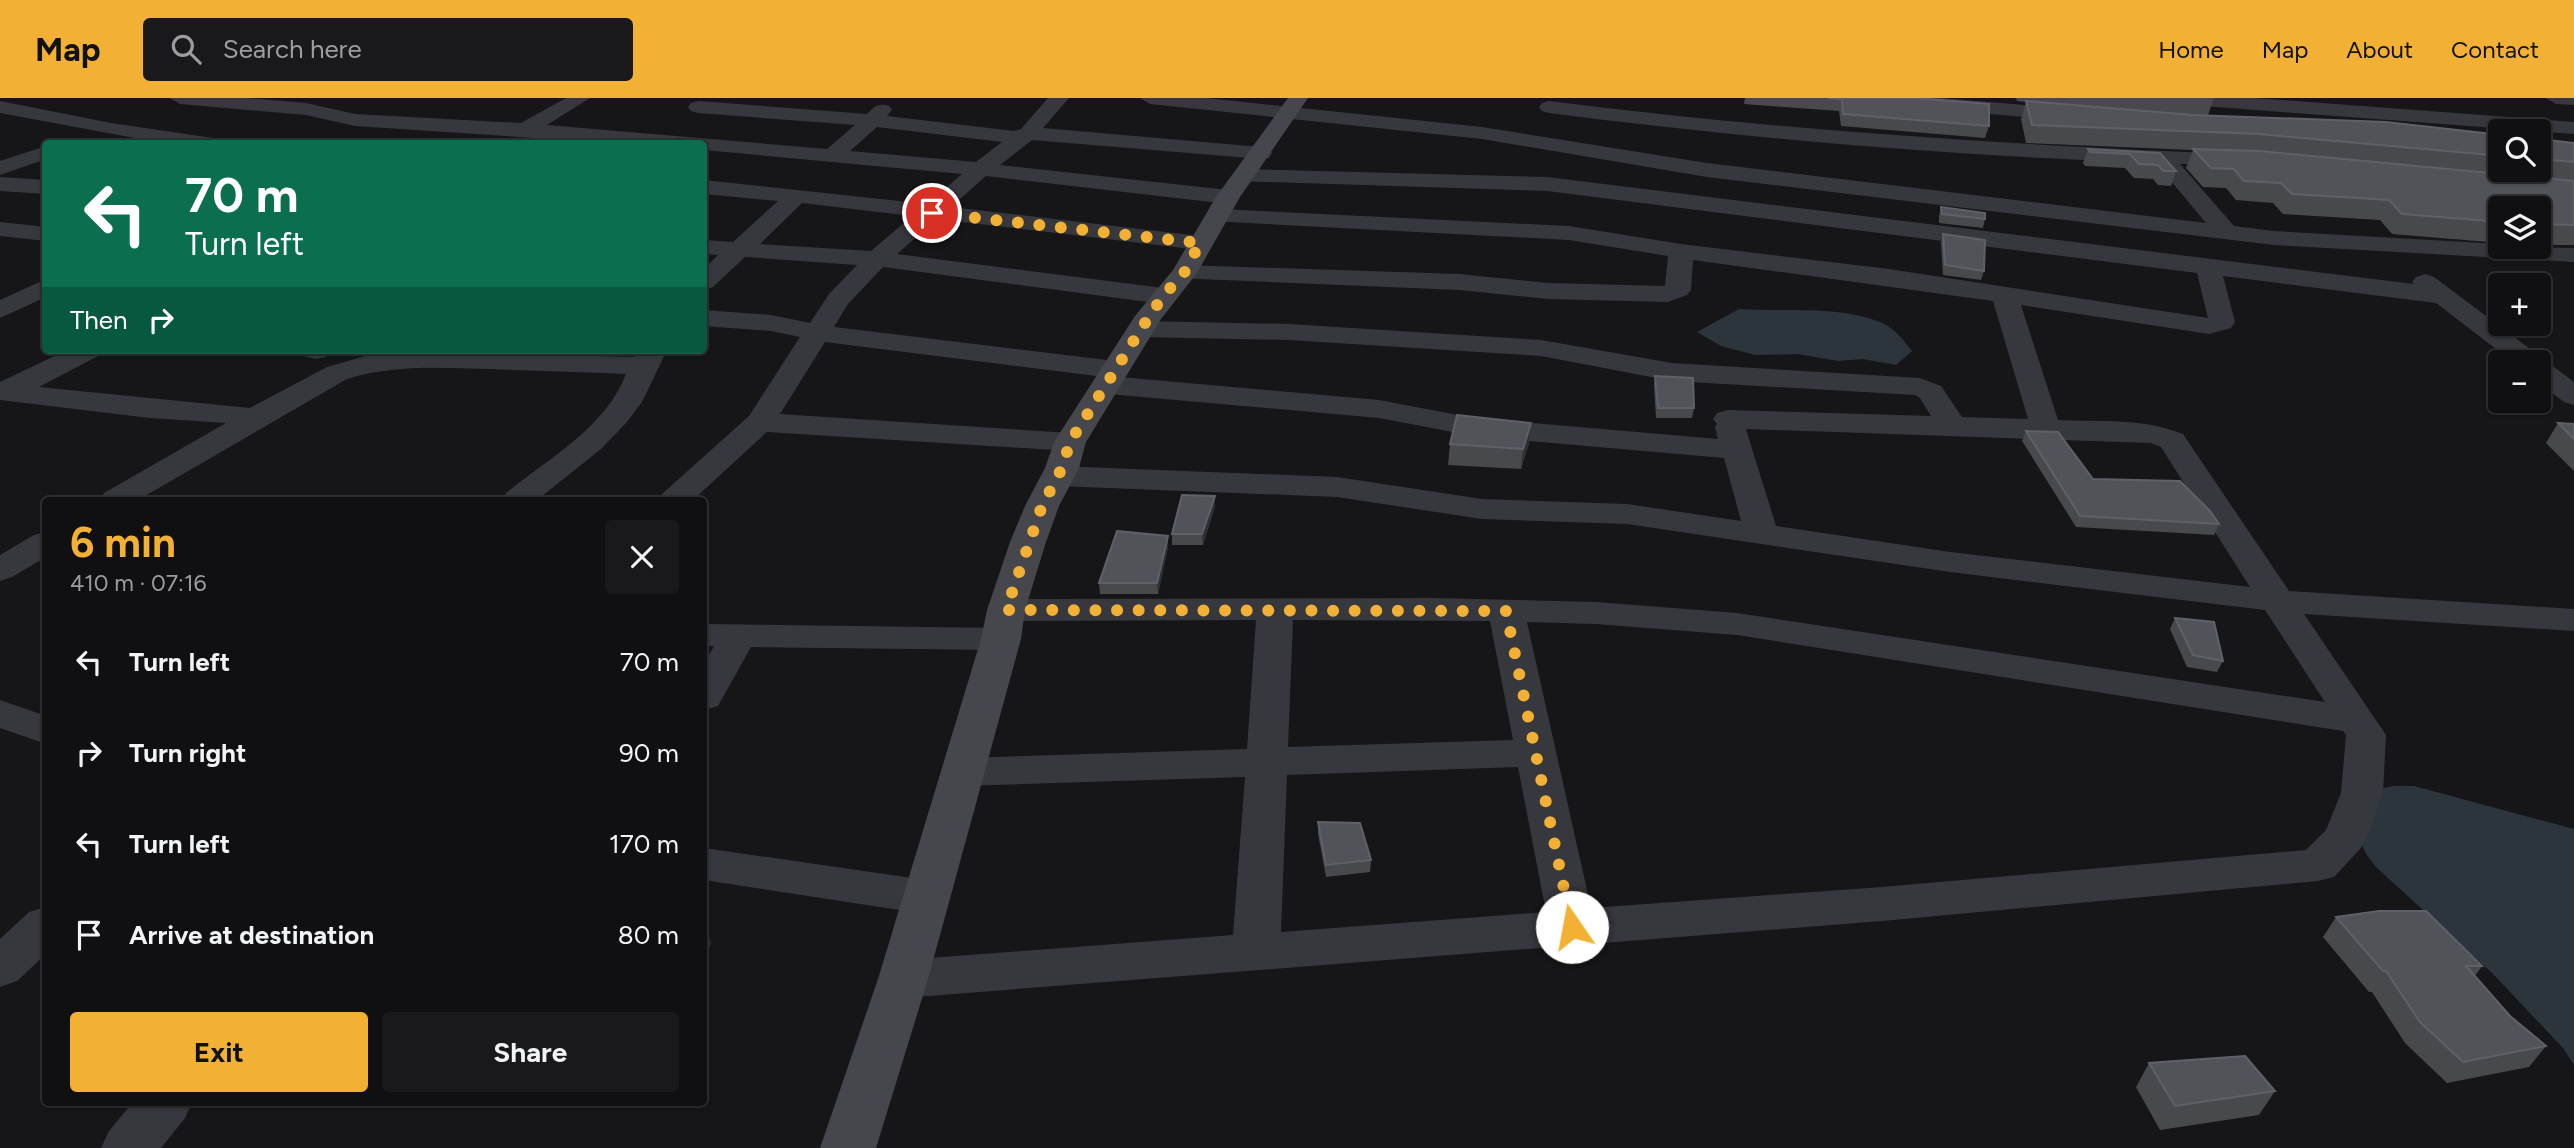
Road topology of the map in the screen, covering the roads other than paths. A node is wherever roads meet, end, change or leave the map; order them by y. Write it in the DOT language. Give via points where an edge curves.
graph roads {
  1 [pos="180,98"];
  2 [pos="580,98"];
  3 [pos="894,98"];
  4 [pos="1059,98"];
  5 [pos="1150,98"];
  6 [pos="1871,98"];
  7 [pos="2556,98"];
  8 [pos="2202,99"];
  9 [pos="2574,99"];
  10 [pos="80,101"];
  11 [pos="1546,101"];
  12 [pos="705,103"];
  13 [pos="442,104"];
  14 [pos="1986,104"];
  15 [pos="1293,105"];
  16 [pos="0,107"];
  17 [pos="30,113"];
  18 [pos="2094,117"];
  19 [pos="2220,117"];
  20 [pos="0,118"];
  21 [pos="872,120"];
  22 [pos="405,123"];
  23 [pos="2574,128"];
  24 [pos="111,129"];
  25 [pos="526,129"];
  26 [pos="2358,132"];
  27 [pos="1028,133"];
  28 [pos="2406,135"];
  29 [pos="80,140"];
  30 [pos="175,140"];
  31 [pos="373,140"];
  32 [pos="505,140"];
  33 [pos="635,140"];
  34 [pos="647,140"];
  35 [pos="1532,140"];
  36 [pos="707,144"];
  37 [pos="42,153"];
  38 [pos="833,155"];
  39 [pos="2162,157"];
  40 [pos="2263,162"];
  41 [pos="0,168"];
  42 [pos="981,169"];
  43 [pos="0,184"];
  44 [pos="42,187"];
  45 [pos="707,187"];
  46 [pos="797,196"];
  47 [pos="932,213"];
  48 [pos="1214,222"];
  49 [pos="0,229"];
  50 [pos="2226,232"];
  51 [pos="42,234"];
  52 [pos="2379,246"];
  53 [pos="707,247"];
  54 [pos="738,249"];
  55 [pos="1681,251"];
  56 [pos="877,259"];
  57 [pos="2568,259"];
  58 [pos="2208,267"];
  59 [pos="707,279"];
  60 [pos="42,289"];
  61 [pos="2004,294"];
  62 [pos="2444,296"];
  63 [pos="5,304"];
  64 [pos="42,305"];
  65 [pos="707,318"];
  66 [pos="1141,329"];
  67 [pos="818,333"];
  68 [pos="2514,350"];
  69 [pos="80,354"];
  70 [pos="648,358"];
  71 [pos="1716,376"];
  72 [pos="1111,377"];
  73 [pos="5,391"];
  74 [pos="255,418"];
  75 [pos="1728,419"];
  76 [pos="760,422"];
  77 [pos="1953,427"];
  78 [pos="2046,430"];
  79 [pos="1736,450"];
  80 [pos="1064,459"];
  81 [pos="121,497"];
  82 [pos="522,497"];
  83 [pos="679,497"];
  84 [pos="1762,534"];
  85 [pos="42,544"];
  86 [pos="0,570"];
  87 [pos="2278,601"];
  88 [pos="1275,609"];
  89 [pos="1506,611"];
  90 [pos="2574,620"];
  91 [pos="1003,624"];
  92 [pos="721,635"];
  93 [pos="707,686"];
  94 [pos="0,713"];
  95 [pos="2356,720"];
  96 [pos="42,729"];
  97 [pos="1536,753"];
  98 [pos="1266,760"];
  99 [pos="962,772"];
  100 [pos="707,864"];
  101 [pos="926,897"];
  102 [pos="1572,927"];
  103 [pos="42,929"];
  104 [pos="1256,951"];
  105 [pos="0,968"];
  106 [pos="903,979"];
  107 [pos="163,1106"];
  108 [pos="128,1148"];
  109 [pos="848,1148"];
  1 -- 22 [label="street"];
  2 -- 25 [label="street"];
  3 -- 21 [label="street"];
  4 -- 27 [label="street"];
  5 -- 15 [label="street"];
  6 -- 14 [label="street"];
  7 -- 9 [label="street"];
  8 -- 19 [label="street"];
  8 -- 23 [label="street"];
  10 -- 17 [label="street"];
  11 -- 35 [label="street"];
  11 -- 39 [label="street" via="1706,127 2027,152"];
  12 -- 21 [label="street"];
  12 -- 34 [label="street"];
  13 -- 22 [label="street"];
  14 -- 18 [label="street"];
  15 -- 35 [label="street"];
  15 -- 48 [label="street"];
  16 -- 17 [label="street"];
  17 -- 20 [label="street"];
  17 -- 24 [label="street"];
  21 -- 27 [label="street" via="1017,138"];
  21 -- 38 [label="street"];
  22 -- 25 [label="street"];
  22 -- 31 [label="street"];
  24 -- 29 [label="street"];
  24 -- 30 [label="street"];
  25 -- 32 [label="street"];
  25 -- 33 [label="street"];
  26 -- 28 [label="street"];
  27 -- 42 [label="street"];
  27 -- 48 [label="street"];
  35 -- 50 [label="street" via="1707,170"];
  36 -- 38 [label="street"];
  37 -- 41 [label="street"];
  38 -- 42 [label="street"];
  39 -- 40 [label="street"];
  39 -- 50 [label="street"];
  42 -- 47 [label="street"];
  42 -- 48 [label="street"];
  43 -- 44 [label="street"];
  45 -- 46 [label="street"];
  46 -- 47 [label="street"];
  46 -- 54 [label="street"];
  47 -- 48 [label="street"];
  47 -- 56 [label="street"];
  48 -- 55 [label="street" via="1520,229"];
  48 -- 55 [label="street" via="1459,282 1548,291 1668,294 1678,290"];
  48 -- 56 [label="street"];
  48 -- 58 [label="street" via="1547,184"];
  48 -- 66 [label="street"];
  49 -- 51 [label="street"];
  50 -- 52 [label="street"];
  52 -- 57 [label="street"];
  52 -- 62 [label="street"];
  53 -- 54 [label="street"];
  54 -- 56 [label="street"];
  54 -- 59 [label="street"];
  55 -- 61 [label="street"];
  56 -- 67 [label="street" via="830,310"];
  58 -- 61 [label="street" via="2222,322 2209,326"];
  58 -- 62 [label="street"];
  60 -- 63 [label="street"];
  61 -- 78 [label="street"];
  62 -- 68 [label="street"];
  63 -- 64 [label="street"];
  65 -- 67 [label="street" via="771,323"];
  66 -- 71 [label="street" via="1289,332 1541,348"];
  66 -- 72 [label="street"];
  67 -- 72 [label="street"];
  67 -- 76 [label="street"];
  69 -- 73 [label="street"];
  70 -- 74 [label="street" via="369,363 337,373"];
  70 -- 82 [label="street" via="628,401 614,417"];
  71 -- 75 [label="street"];
  71 -- 77 [label="street" via="1920,387 1931,392"];
  72 -- 79 [label="street" via="1379,409 1474,427"];
  72 -- 80 [label="street"];
  73 -- 74 [label="street"];
  74 -- 81 [label="street"];
  75 -- 77 [label="street"];
  75 -- 79 [label="street"];
  76 -- 80 [label="street"];
  76 -- 83 [label="street"];
  77 -- 78 [label="street"];
  78 -- 87 [label="street" via="2139,432 2172,441"];
  79 -- 84 [label="street"];
  80 -- 84 [label="street" via="1337,487 1482,509 1627,514"];
  80 -- 91 [label="street" via="1042,506"];
  84 -- 87 [label="street" via="1950,562"];
  85 -- 86 [label="street"];
  87 -- 90 [label="street"];
  87 -- 95 [label="street"];
  88 -- 89 [label="street"];
  88 -- 91 [label="street"];
  88 -- 98 [label="street"];
  89 -- 95 [label="street" via="1737,624"];
  89 -- 97 [label="street"];
  91 -- 92 [label="street"];
  91 -- 99 [label="street"];
  92 -- 93 [label="street"];
  94 -- 96 [label="street"];
  95 -- 102 [label="street" via="2367,735 2362,793 2345,838 2318,865"];
  97 -- 98 [label="street"];
  97 -- 102 [label="street"];
  98 -- 99 [label="street"];
  98 -- 104 [label="street"];
  99 -- 101 [label="street"];
  100 -- 101 [label="street"];
  101 -- 106 [label="street"];
  102 -- 104 [label="street"];
  103 -- 105 [label="street"];
  104 -- 106 [label="street"];
  106 -- 109 [label="street"];
  107 -- 108 [label="street"];
}
